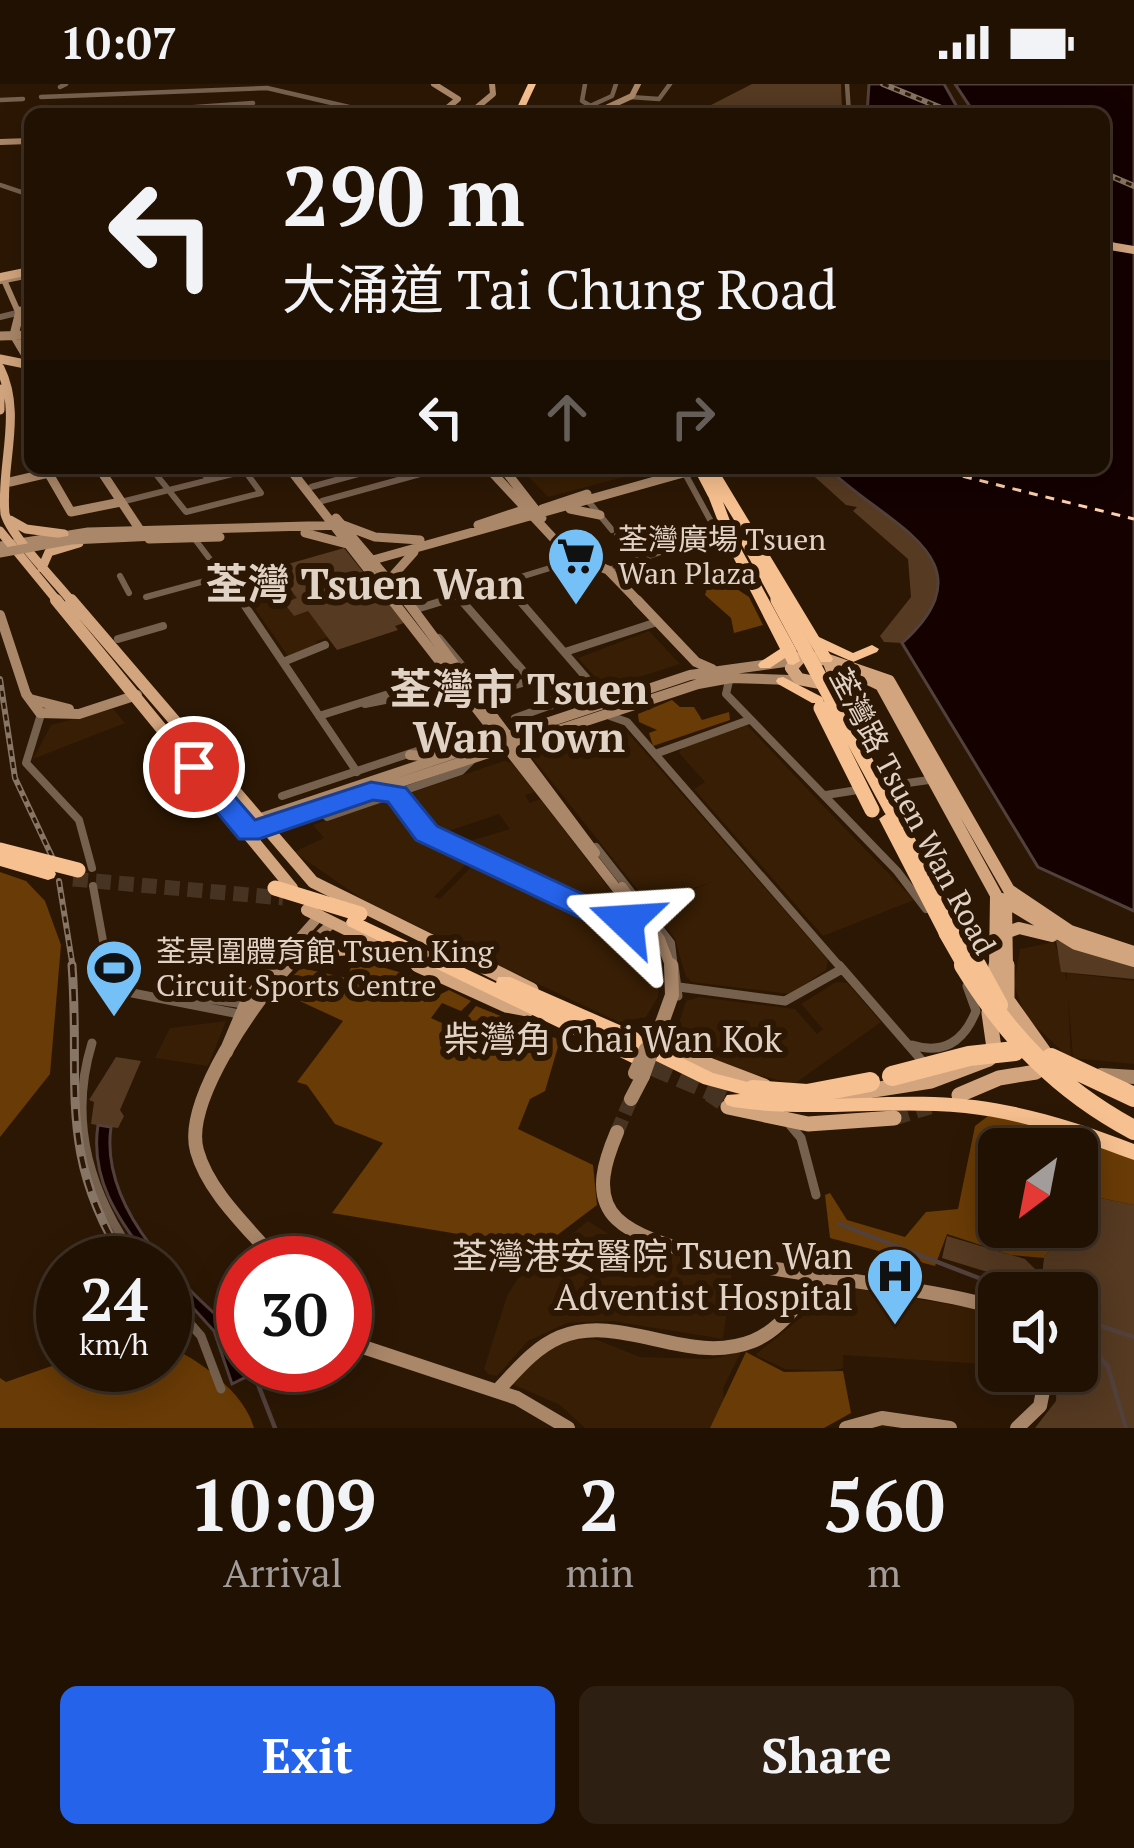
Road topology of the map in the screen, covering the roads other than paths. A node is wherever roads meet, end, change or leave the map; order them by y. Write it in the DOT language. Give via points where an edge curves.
graph roads {
  1 [pos="436,84"];
  2 [pos="492,84"];
  3 [pos="616,84"];
  4 [pos="638,84"];
  5 [pos="670,84"];
  6 [pos="41,97"];
  7 [pos="629,97"];
  8 [pos="23,99"];
  9 [pos="0,100"];
  10 [pos="253,103"];
  11 [pos="612,105"];
  12 [pos="181,108"];
  13 [pos="349,108"];
  14 [pos="447,108"];
  15 [pos="476,108"];
  16 [pos="597,108"];
  17 [pos="601,108"];
  18 [pos="621,108"];
  19 [pos="1,275"];
  20 [pos="5,296"];
  21 [pos="24,313"];
  22 [pos="2,317"];
  23 [pos="0,333"];
  24 [pos="14,333"];
  25 [pos="24,333"];
  26 [pos="24,352"];
  27 [pos="0,363"];
  28 [pos="0,389"];
  29 [pos="0,410"];
  30 [pos="5,453"];
  31 [pos="38,474"];
  32 [pos="50,474"];
  33 [pos="103,474"];
  34 [pos="155,474"];
  35 [pos="204,474"];
  36 [pos="233,474"];
  37 [pos="247,474"];
  38 [pos="298,474"];
  39 [pos="298,474"];
  40 [pos="361,474"];
  41 [pos="392,474"];
  42 [pos="417,474"];
  43 [pos="494,474"];
  44 [pos="507,474"];
  45 [pos="671,474"];
  46 [pos="691,474"];
  47 [pos="695,474"];
  48 [pos="713,474"];
  49 [pos="398,479"];
  50 [pos="209,480"];
  51 [pos="10,482"];
  52 [pos="310,487"];
  53 [pos="166,491"];
  54 [pos="2,495"];
  55 [pos="720,495"];
  56 [pos="586,497"];
  57 [pos="322,501"];
  58 [pos="123,505"];
  59 [pos="567,510"];
  60 [pos="532,514"];
  61 [pos="600,515"];
  62 [pos="5,516"];
  63 [pos="339,526"];
  64 [pos="140,530"];
  65 [pos="0,531"];
  66 [pos="113,531"];
  67 [pos="305,533"];
  68 [pos="207,536"];
  69 [pos="72,537"];
  70 [pos="424,542"];
  71 [pos="350,545"];
  72 [pos="628,548"];
  73 [pos="9,549"];
  74 [pos="663,553"];
  75 [pos="643,559"];
  76 [pos="575,560"];
  77 [pos="370,562"];
  78 [pos="42,568"];
  79 [pos="608,570"];
  80 [pos="268,571"];
  81 [pos="225,575"];
  82 [pos="120,576"];
  83 [pos="390,579"];
  84 [pos="503,583"];
  85 [pos="129,593"];
  86 [pos="399,593"];
  87 [pos="146,597"];
  88 [pos="458,597"];
  89 [pos="439,602"];
  90 [pos="412,610"];
  91 [pos="0,615"];
  92 [pos="657,622"];
  93 [pos="163,626"];
  94 [pos="430,632"];
  95 [pos="807,633"];
  96 [pos="118,639"];
  97 [pos="325,645"];
  98 [pos="872,649"];
  99 [pos="565,652"];
  100 [pos="789,652"];
  101 [pos="283,662"];
  102 [pos="831,668"];
  103 [pos="761,670"];
  104 [pos="455,673"];
  105 [pos="697,673"];
  106 [pos="731,678"];
  107 [pos="794,680"];
  108 [pos="530,681"];
  109 [pos="137,692"];
  110 [pos="553,705"];
  111 [pos="48,711"];
  112 [pos="319,716"];
  113 [pos="610,716"];
  114 [pos="751,721"];
  115 [pos="528,734"];
  116 [pos="506,737"];
  117 [pos="444,742"];
  118 [pos="655,754"];
  119 [pos="415,755"];
  120 [pos="477,755"];
  121 [pos="439,758"];
  122 [pos="357,772"];
  123 [pos="940,778"];
  124 [pos="371,791"];
  125 [pos="392,794"];
  126 [pos="824,795"];
  127 [pos="282,796"];
  128 [pos="289,811"];
  129 [pos="327,817"];
  130 [pos="252,826"];
  131 [pos="898,841"];
  132 [pos="591,842"];
  133 [pos="0,850"];
  134 [pos="918,854"];
  135 [pos="594,856"];
  136 [pos="0,860"];
  137 [pos="81,872"];
  138 [pos="93,886"];
  139 [pos="284,891"];
  140 [pos="1006,895"];
  141 [pos="641,910"];
  142 [pos="320,917"];
  143 [pos="1008,932"];
  144 [pos="1076,944"];
  145 [pos="377,949"];
  146 [pos="421,949"];
  147 [pos="998,950"];
  148 [pos="304,952"];
  149 [pos="1134,952"];
  150 [pos="952,956"];
  151 [pos="1134,962"];
  152 [pos="842,969"];
  153 [pos="679,987"];
  154 [pos="534,1001"];
  155 [pos="248,1008"];
  156 [pos="669,1018"];
  157 [pos="1028,1033"];
  158 [pos="92,1043"];
  159 [pos="913,1045"];
  160 [pos="994,1050"];
  161 [pos="1015,1051"];
  162 [pos="648,1056"];
  163 [pos="1046,1057"];
  164 [pos="1018,1072"];
  165 [pos="1134,1077"];
  166 [pos="1078,1078"];
  167 [pos="931,1081"];
  168 [pos="766,1087"];
  169 [pos="834,1095"];
  170 [pos="959,1095"];
  171 [pos="1134,1097"];
  172 [pos="631,1099"];
  173 [pos="731,1103"];
  174 [pos="894,1118"];
  175 [pos="1134,1120"];
  176 [pos="1134,1130"];
  177 [pos="805,1131"];
  178 [pos="617,1132"];
  179 [pos="1134,1152"];
  180 [pos="816,1195"];
  181 [pos="121,1236"];
  182 [pos="259,1236"];
  183 [pos="801,1269"];
  184 [pos="828,1274"];
  185 [pos="808,1292"];
  186 [pos="978,1303"];
  187 [pos="192,1326"];
  188 [pos="372,1350"];
  189 [pos="216,1376"];
  190 [pos="497,1390"];
  191 [pos="1043,1392"];
  192 [pos="568,1428"];
  193 [pos="846,1428"];
  194 [pos="950,1428"];
  195 [pos="1017,1428"];
  1 -- 14 [label="street" via="458,99"];
  2 -- 15 [label="street" via="493,94"];
  3 -- 16 [label="street"];
  4 -- 7 [label="street"];
  5 -- 7 [label="street" via="657,100"];
  6 -- 13 [label="street" via="274,88"];
  7 -- 11 [label="street"];
  8 -- 9 [label="street"];
  10 -- 12 [label="street"];
  11 -- 17 [label="street"];
  11 -- 18 [label="street"];
  19 -- 20 [label="street"];
  21 -- 24 [label="street"];
  22 -- 23 [label="street" via="14,322"];
  23 -- 24 [label="street"];
  24 -- 25 [label="street"];
  24 -- 26 [label="street"];
  27 -- 30 [label="main road" via="11,390"];
  28 -- 29 [label="main road"];
  30 -- 51 [label="main road"];
  30 -- 54 [label="main road"];
  31 -- 51 [label="street"];
  32 -- 58 [label="street" via="75,513"];
  33 -- 58 [label="street"];
  34 -- 53 [label="street"];
  35 -- 50 [label="street"];
  36 -- 50 [label="street"];
  37 -- 53 [label="street" via="260,493 179,510"];
  38 -- 52 [label="street"];
  39 -- 63 [label="street"];
  40 -- 52 [label="street"];
  41 -- 49 [label="street"];
  42 -- 49 [label="street"];
  43 -- 60 [label="street"];
  44 -- 60 [label="street"];
  45 -- 56 [label="street"];
  46 -- 74 [label="street" via="713,530 703,542"];
  47 -- 55 [label="highway, 荃灣路 Tsuen Wan Road, bridge"];
  48 -- 55 [label="highway, 荃灣路 Tsuen Wan Road"];
  49 -- 57 [label="street"];
  50 -- 53 [label="street"];
  51 -- 54 [label="main road"];
  52 -- 57 [label="street"];
  53 -- 58 [label="street"];
  54 -- 62 [label="main road"];
  55 -- 95 [label="highway, bridge"];
  55 -- 100 [label="highway" via="736,552"];
  55 -- 131 [label="highway, 荃灣路 Tsuen Wan Road, bridge"];
  55 -- 134 [label="highway, 荃灣路 Tsuen Wan Road, bridge"];
  56 -- 59 [label="street"];
  56 -- 60 [label="street"];
  56 -- 61 [label="street"];
  57 -- 63 [label="street"];
  58 -- 64 [label="street"];
  58 -- 66 [label="street" via="122,525"];
  59 -- 60 [label="street"];
  59 -- 61 [label="street"];
  60 -- 70 [label="street"];
  60 -- 70 [label="street"];
  60 -- 76 [label="street"];
  61 -- 72 [label="street"];
  62 -- 69 [label="main road" via="26,529"];
  62 -- 73 [label="main road"];
  63 -- 67 [label="street"];
  63 -- 68 [label="street"];
  63 -- 70 [label="street"];
  63 -- 71 [label="street"];
  63 -- 77 [label="street"];
  64 -- 66 [label="street"];
  64 -- 68 [label="street"];
  65 -- 73 [label="main road"];
  66 -- 69 [label="street"];
  67 -- 68 [label="street"];
  67 -- 71 [label="street"];
  68 -- 69 [label="street"];
  68 -- 73 [label="street, bridge"];
  68 -- 81 [label="street"];
  69 -- 73 [label="street"];
  69 -- 73 [label="street"];
  69 -- 78 [label="main road" via="46,554"];
  70 -- 77 [label="street"];
  70 -- 83 [label="street"];
  71 -- 77 [label="street"];
  72 -- 74 [label="street"];
  72 -- 75 [label="street"];
  73 -- 78 [label="main road"];
  73 -- 109 [label="main road"];
  74 -- 75 [label="street"];
  75 -- 79 [label="street"];
  76 -- 79 [label="street"];
  76 -- 84 [label="street"];
  77 -- 83 [label="street"];
  77 -- 104 [label="street"];
  78 -- 109 [label="main road"];
  79 -- 92 [label="street"];
  80 -- 81 [label="street"];
  81 -- 87 [label="street"];
  81 -- 101 [label="street"];
  82 -- 85 [label="street"];
  83 -- 86 [label="street"];
  84 -- 88 [label="street"];
  84 -- 99 [label="street"];
  86 -- 89 [label="street"];
  86 -- 90 [label="street"];
  88 -- 89 [label="street"];
  88 -- 108 [label="street"];
  89 -- 90 [label="street"];
  90 -- 94 [label="street"];
  91 -- 111 [label="street" via="27,697"];
  92 -- 99 [label="street"];
  92 -- 105 [label="street"];
  93 -- 96 [label="street"];
  94 -- 104 [label="street"];
  94 -- 108 [label="street" via="484,692"];
  95 -- 98 [label="highway" via="848,657"];
  95 -- 102 [label="highway"];
  97 -- 101 [label="street"];
  99 -- 110 [label="street" via="596,688"];
  100 -- 102 [label="main road"];
  100 -- 103 [label="highway"];
  100 -- 107 [label="main road"];
  101 -- 112 [label="street"];
  102 -- 107 [label="main road" via="820,683"];
  102 -- 123 [label="main road" via="886,678"];
  102 -- 134 [label="highway, bridge"];
  103 -- 105 [label="street"];
  103 -- 106 [label="street"];
  103 -- 107 [label="street"];
  104 -- 112 [label="street" via="374,706"];
  104 -- 116 [label="street"];
  105 -- 106 [label="street"];
  105 -- 113 [label="street"];
  105 -- 115 [label="street"];
  106 -- 114 [label="street" via="725,692"];
  107 -- 131 [label="highway, bridge" via="819,704 872,810"];
  108 -- 110 [label="street"];
  109 -- 111 [label="street" via="80,714"];
  109 -- 130 [label="main road"];
  110 -- 116 [label="street"];
  111 -- 137 [label="street" via="26,763 79,820"];
  112 -- 122 [label="street"];
  113 -- 115 [label="street"];
  113 -- 118 [label="street"];
  114 -- 118 [label="street"];
  114 -- 126 [label="street"];
  115 -- 116 [label="street"];
  115 -- 116 [label="street"];
  116 -- 120 [label="street"];
  116 -- 121 [label="street"];
  116 -- 132 [label="street"];
  116 -- 135 [label="street"];
  117 -- 119 [label="street"];
  118 -- 152 [label="street"];
  119 -- 121 [label="street"];
  119 -- 122 [label="street"];
  120 -- 124 [label="street"];
  120 -- 125 [label="street" via="465,768"];
  121 -- 128 [label="street"];
  122 -- 127 [label="street"];
  123 -- 126 [label="street"];
  123 -- 140 [label="main road"];
  124 -- 125 [label="street"];
  124 -- 128 [label="street"];
  125 -- 129 [label="street"];
  125 -- 141 [label="street" via="436,838 613,920"];
  126 -- 150 [label="street" via="914,890"];
  127 -- 128 [label="street"];
  128 -- 130 [label="street"];
  130 -- 139 [label="main road"];
  130 -- 154 [label="main road" via="317,889"];
  131 -- 176 [label="highway, 荃灣路 Tsuen Wan Road, bridge" via="1007,1035 1064,1089"];
  132 -- 135 [label="street"];
  132 -- 141 [label="street"];
  133 -- 137 [label="highway, bridge"];
  134 -- 175 [label="highway, 荃灣路 Tsuen Wan Road, bridge" via="1015,1031 1060,1074"];
  135 -- 162 [label="street, bridge" via="664,940 674,974"];
  136 -- 137 [label="highway"];
  138 -- 155 [label="street" via="117,989"];
  139 -- 146 [label="highway, bridge"];
  140 -- 143 [label="main road"];
  140 -- 144 [label="main road"];
  140 -- 147 [label="main road"];
  140 -- 149 [label="main road" via="1070,931"];
  141 -- 153 [label="street" via="675,950"];
  142 -- 145 [label="main road"];
  142 -- 148 [label="street"];
  142 -- 155 [label="street"];
  143 -- 144 [label="main road" via="1023,928"];
  143 -- 157 [label="main road" via="1004,991"];
  144 -- 151 [label="main road"];
  145 -- 148 [label="main road"];
  145 -- 154 [label="main road" via="506,1005"];
  146 -- 154 [label="highway"];
  146 -- 154 [label="highway"];
  147 -- 150 [label="main road" via="977,963"];
  147 -- 160 [label="main road" via="989,1013"];
  148 -- 155 [label="street"];
  150 -- 159 [label="street" via="976,1004 972,1024 954,1046"];
  152 -- 153 [label="street" via="785,1001"];
  152 -- 159 [label="street"];
  153 -- 156 [label="street"];
  154 -- 162 [label="highway"];
  155 -- 182 [label="street" via="195,1124 195,1148"];
  157 -- 160 [label="main road" via="1005,1029"];
  157 -- 163 [label="main road"];
  158 -- 181 [label="street" via="83,1088 87,1169"];
  159 -- 167 [label="street"];
  160 -- 164 [label="main road"];
  160 -- 167 [label="main road"];
  161 -- 162 [label="highway, bridge" via="793,1094 722,1083"];
  162 -- 168 [label="main road"];
  162 -- 172 [label="street"];
  163 -- 164 [label="main road" via="1036,1072"];
  163 -- 171 [label="highway, bridge"];
  164 -- 170 [label="main road"];
  165 -- 166 [label="street"];
  167 -- 169 [label="main road"];
  173 -- 177 [label="main road"];
  173 -- 179 [label="highway" via="976,1107 1045,1119"];
  174 -- 177 [label="main road"];
  177 -- 180 [label="street"];
  178 -- 183 [label="street" via="604,1194 628,1228 669,1246"];
  183 -- 184 [label="street"];
  183 -- 185 [label="street"];
  184 -- 185 [label="street"];
  184 -- 186 [label="street"];
  185 -- 190 [label="street" via="785,1321 742,1345 571,1332 526,1355"];
  187 -- 189 [label="street"];
  188 -- 190 [label="street"];
  190 -- 192 [label="street"];
  191 -- 195 [label="street"];
  193 -- 194 [label="street" via="882,1418"];
}
